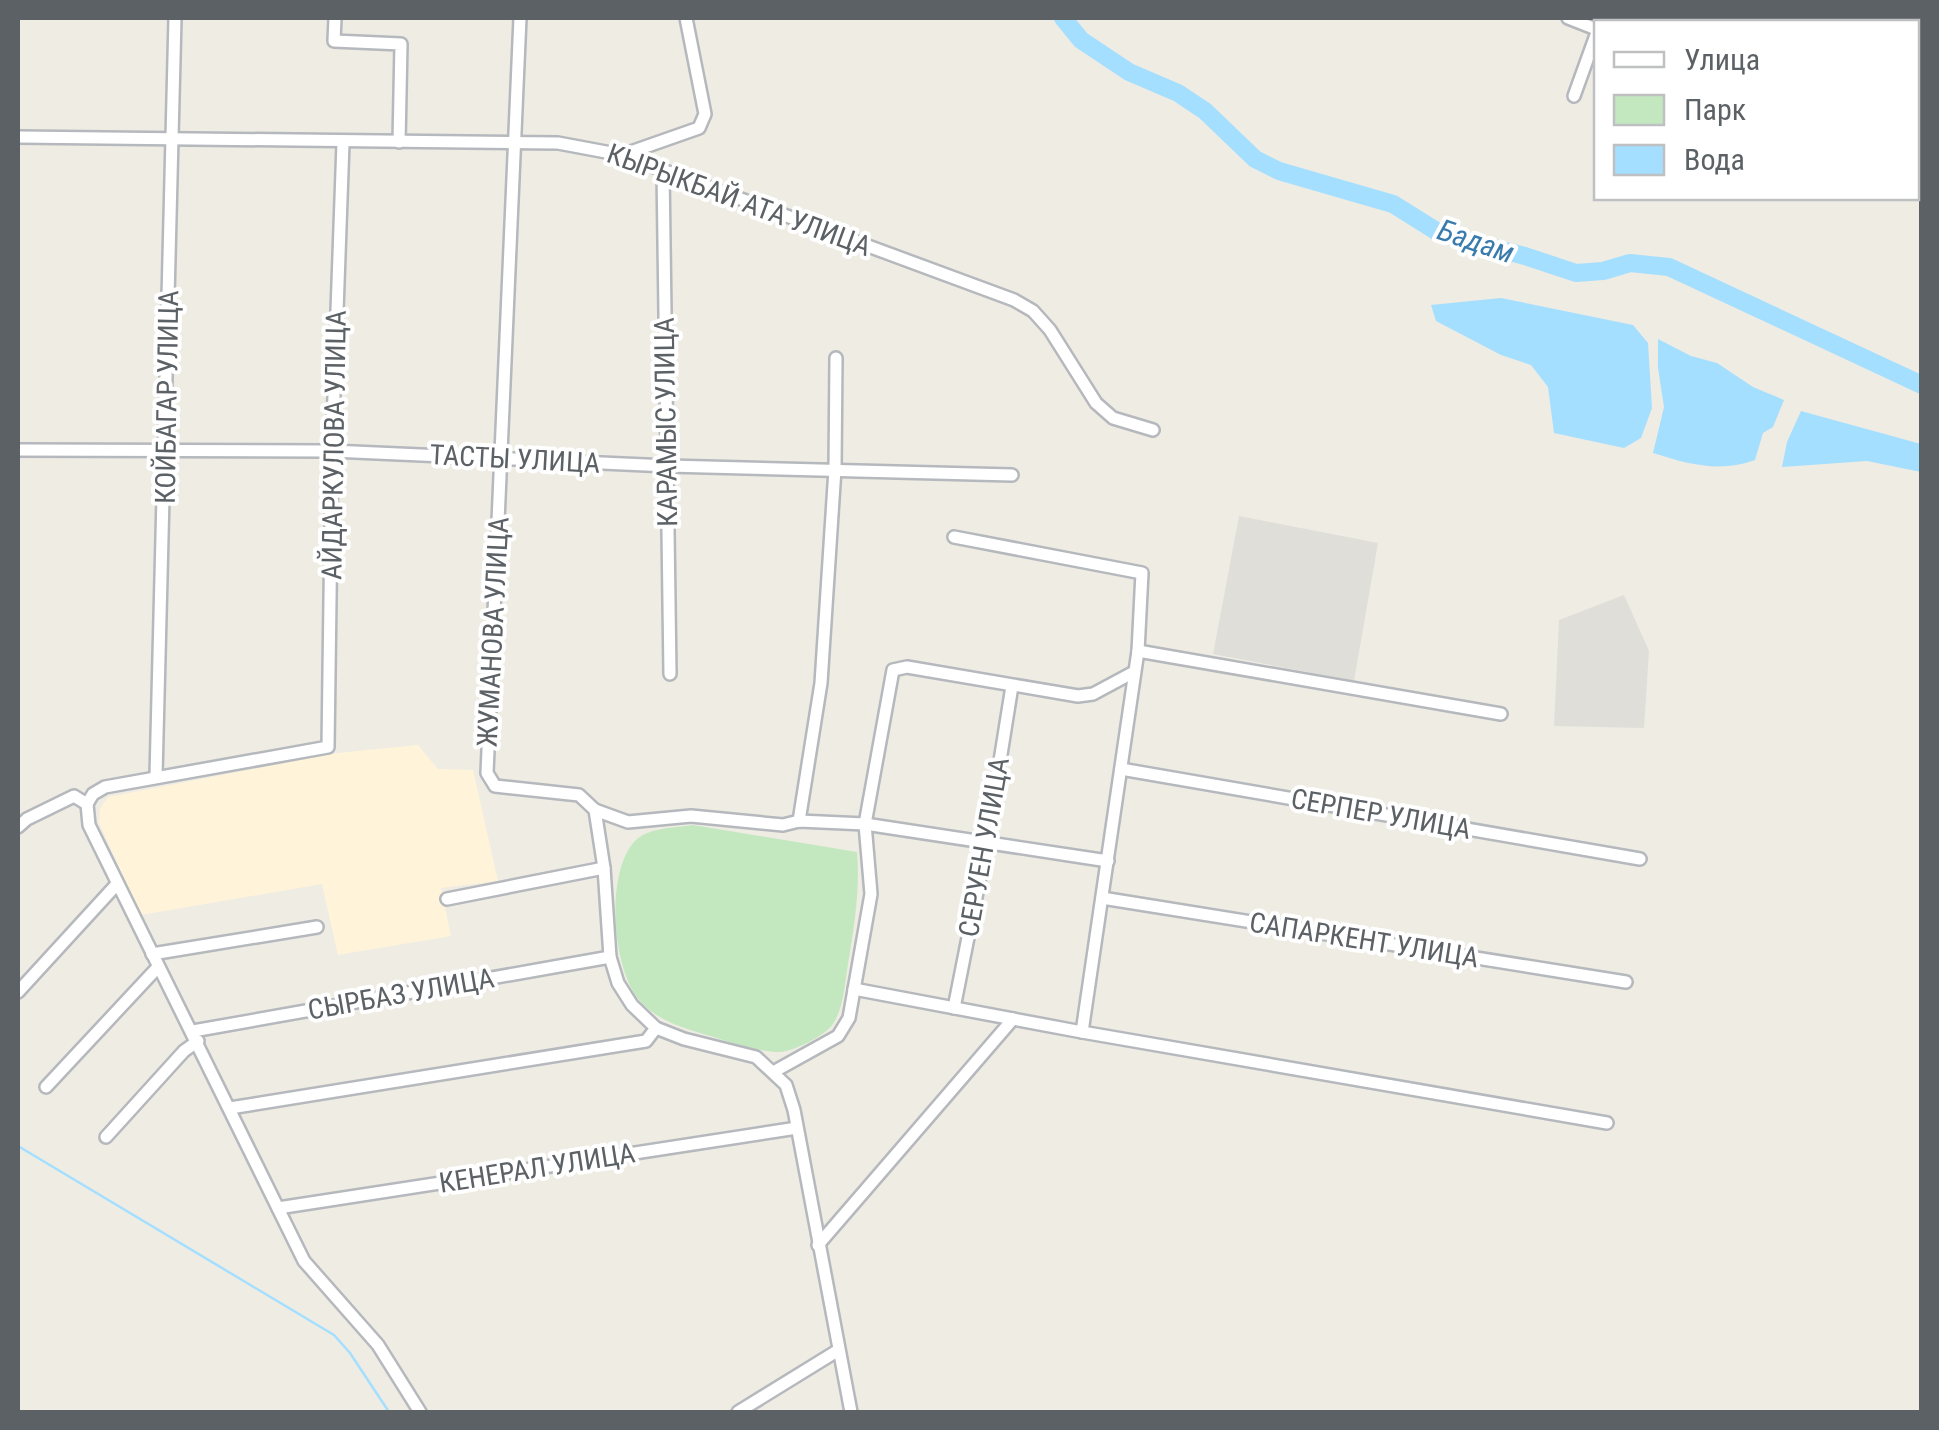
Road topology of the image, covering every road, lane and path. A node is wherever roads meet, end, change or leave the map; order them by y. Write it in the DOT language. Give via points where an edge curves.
graph roads {
  1 [pos="175,18"];
  2 [pos="334,18"];
  3 [pos="520,18"];
  4 [pos="686,18"];
  5 [pos="1568,18"];
  6 [pos="1594,31"];
  7 [pos="1594,38"];
  8 [pos="1574,96"];
  9 [pos="18,137"];
  10 [pos="173,139"];
  11 [pos="399,142"];
  12 [pos="342,143"];
  13 [pos="513,143"];
  14 [pos="622,155"];
  15 [pos="662,170"];
  16 [pos="836,358"];
  17 [pos="1153,430"];
  18 [pos="166,448"];
  19 [pos="18,450"];
  20 [pos="332,451"];
  21 [pos="502,458"];
  22 [pos="668,466"];
  23 [pos="835,469"];
  24 [pos="1012,475"];
  25 [pos="954,537"];
  26 [pos="1138,651"];
  27 [pos="1134,672"];
  28 [pos="670,674"];
  29 [pos="1012,686"];
  30 [pos="1501,714"];
  31 [pos="1122,769"];
  32 [pos="156,776"];
  33 [pos="86,804"];
  34 [pos="595,810"];
  35 [pos="799,821"];
  36 [pos="865,824"];
  37 [pos="18,827"];
  38 [pos="986,842"];
  39 [pos="1640,859"];
  40 [pos="1108,861"];
  41 [pos="604,868"];
  42 [pos="118,884"];
  43 [pos="1102,898"];
  44 [pos="447,900"];
  45 [pos="317,927"];
  46 [pos="152,954"];
  47 [pos="610,957"];
  48 [pos="158,967"];
  49 [pos="1626,982"];
  50 [pos="854,989"];
  51 [pos="18,992"];
  52 [pos="954,1008"];
  53 [pos="1013,1019"];
  54 [pos="656,1028"];
  55 [pos="1082,1032"];
  56 [pos="195,1036"];
  57 [pos="775,1071"];
  58 [pos="46,1086"];
  59 [pos="230,1108"];
  60 [pos="1607,1123"];
  61 [pos="797,1128"];
  62 [pos="106,1137"];
  63 [pos="278,1208"];
  64 [pos="818,1245"];
  65 [pos="836,1351"];
  66 [pos="420,1412"];
  67 [pos="738,1412"];
  68 [pos="850,1412"];
  1 -- 10 [label="street, КОЙБАГАР УЛИЦА"];
  2 -- 11 [label="street" via="334,41 401,44"];
  3 -- 13 [label="street, ЖУМАНОВА УЛИЦА"];
  4 -- 14 [label="street" via="705,114 699,128"];
  5 -- 6 [label="street"];
  7 -- 8 [label="street"];
  9 -- 10 [label="street, КЫРЫКБАЙ АТА УЛИЦА"];
  10 -- 12 [label="street, КЫРЫКБАЙ АТА УЛИЦА"];
  10 -- 18 [label="street, КОЙБАГАР УЛИЦА"];
  11 -- 12 [label="street, КЫРЫКБАЙ АТА УЛИЦА"];
  11 -- 13 [label="street, КЫРЫКБАЙ АТА УЛИЦА"];
  12 -- 20 [label="street, АЙДАРКУЛОВА УЛИЦА"];
  13 -- 14 [label="street, КЫРЫКБАЙ АТА УЛИЦА"];
  13 -- 21 [label="street, ЖУМАНОВА УЛИЦА"];
  14 -- 15 [label="street, КЫРЫКБАЙ АТА УЛИЦА"];
  15 -- 17 [label="street, КЫРЫКБАЙ АТА УЛИЦА" via="1014,300 1050,330 1096,403 1113,418"];
  15 -- 22 [label="street, КАРАМЫС УЛИЦА"];
  16 -- 23 [label="street"];
  18 -- 19 [label="street, ТАСТЫ УЛИЦА"];
  18 -- 20 [label="street, ТАСТЫ УЛИЦА"];
  18 -- 32 [label="street, КОЙБАГАР УЛИЦА"];
  20 -- 21 [label="street, ТАСТЫ УЛИЦА"];
  20 -- 32 [label="street, АЙДАРКУЛОВА УЛИЦА" via="328,748"];
  21 -- 22 [label="street, ТАСТЫ УЛИЦА"];
  21 -- 34 [label="street, ЖУМАНОВА УЛИЦА" via="487,773 494,786 579,795"];
  22 -- 23 [label="street, ТАСТЫ УЛИЦА"];
  22 -- 28 [label="street, КАРАМЫС УЛИЦА"];
  23 -- 24 [label="street, ТАСТЫ УЛИЦА"];
  23 -- 35 [label="street" via="821,683"];
  25 -- 26 [label="street" via="1142,574"];
  26 -- 27 [label="street"];
  26 -- 30 [label="street"];
  27 -- 29 [label="street" via="1078,696"];
  27 -- 31 [label="street"];
  29 -- 36 [label="street" via="907,666 893,670"];
  29 -- 38 [label="street, СЕРУЕН УЛИЦА"];
  31 -- 39 [label="street, СЕРПЕР УЛИЦА"];
  31 -- 40 [label="street"];
  32 -- 33 [label="street" via="105,787"];
  33 -- 37 [label="street" via="74,796"];
  33 -- 42 [label="street"];
  34 -- 35 [label="street" via="628,822 691,816"];
  34 -- 41 [label="street"];
  35 -- 36 [label="street"];
  36 -- 38 [label="street"];
  36 -- 50 [label="street" via="871,894"];
  38 -- 40 [label="street"];
  38 -- 52 [label="street, СЕРУЕН УЛИЦА"];
  40 -- 43 [label="street"];
  41 -- 44 [label="street"];
  41 -- 47 [label="street"];
  42 -- 46 [label="street"];
  42 -- 51 [label="street"];
  43 -- 49 [label="street, САПАРКЕНТ УЛИЦА"];
  43 -- 55 [label="street"];
  45 -- 46 [label="street"];
  46 -- 48 [label="street"];
  47 -- 54 [label="street" via="632,1005"];
  47 -- 56 [label="street, СЫРБАЗ УЛИЦА"];
  48 -- 56 [label="street"];
  48 -- 58 [label="street"];
  50 -- 52 [label="street"];
  50 -- 57 [label="street" via="838,1036"];
  52 -- 53 [label="street"];
  53 -- 55 [label="street"];
  53 -- 64 [label="street"];
  54 -- 57 [label="street" via="756,1057"];
  54 -- 59 [label="street" via="646,1041"];
  55 -- 60 [label="street"];
  56 -- 59 [label="street"];
  56 -- 62 [label="street"];
  57 -- 61 [label="street" via="786,1085"];
  59 -- 63 [label="street"];
  61 -- 63 [label="street, КЕНЕРАЛ УЛИЦА"];
  61 -- 64 [label="street"];
  63 -- 66 [label="street" via="304,1262 378,1345"];
  64 -- 65 [label="street"];
  65 -- 67 [label="street"];
  65 -- 68 [label="street"];
}
